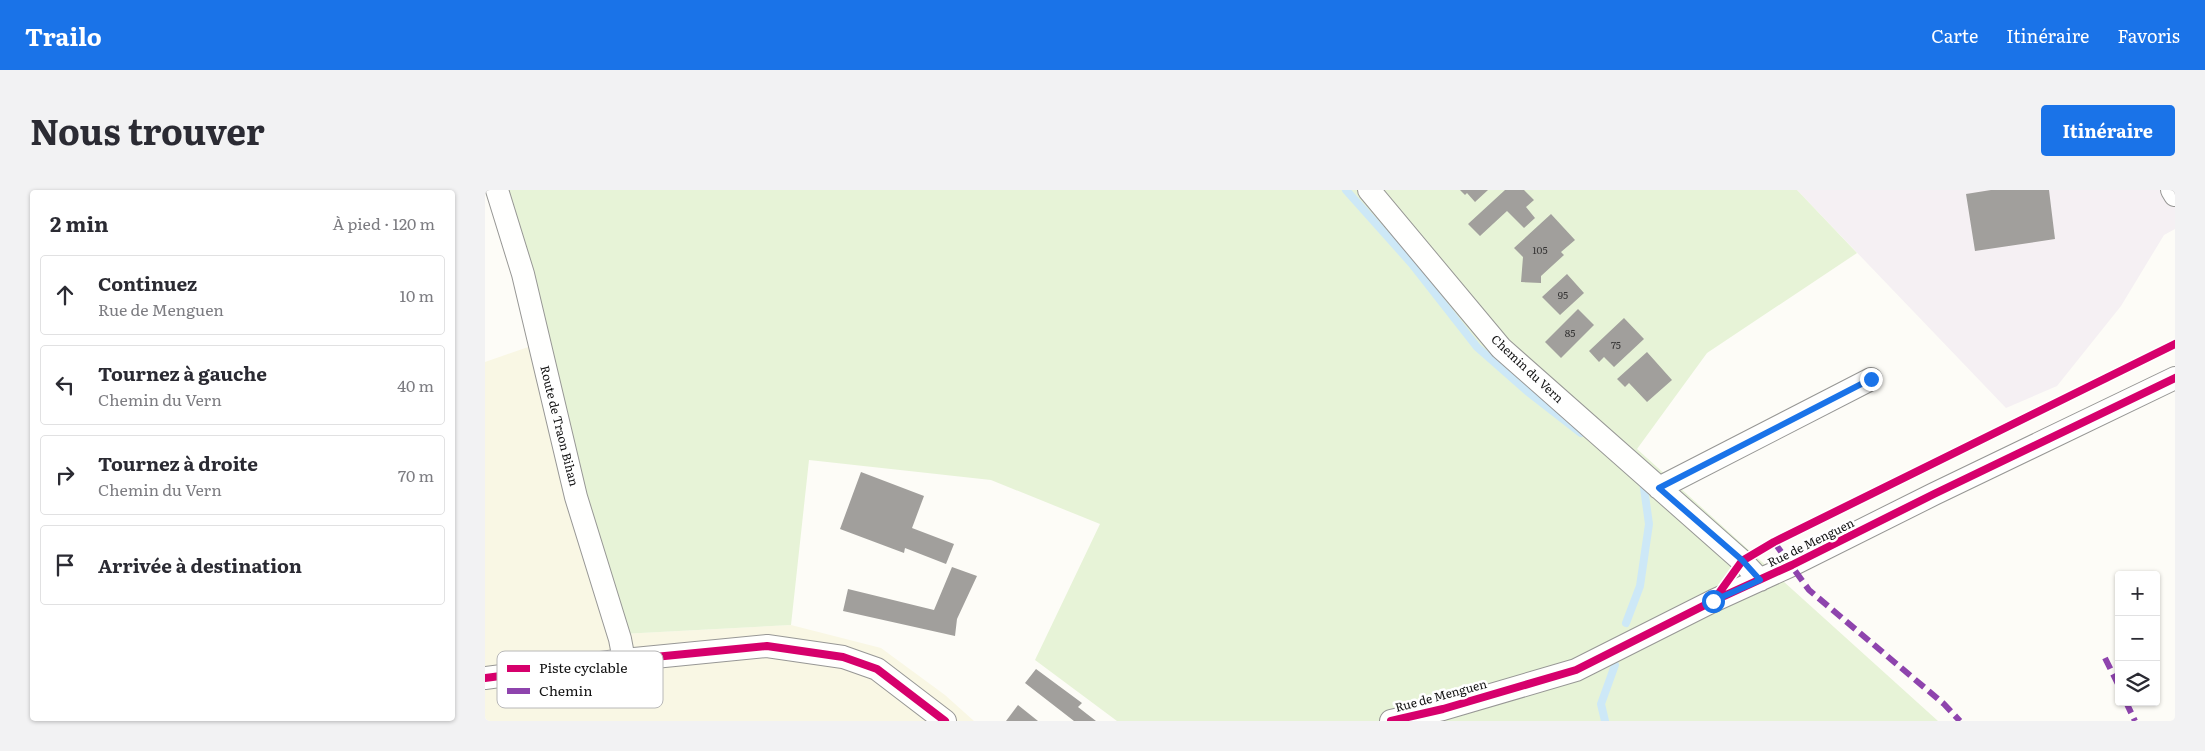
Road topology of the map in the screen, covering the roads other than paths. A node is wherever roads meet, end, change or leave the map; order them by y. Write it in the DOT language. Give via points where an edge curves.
graph roads {
  1 [pos="497,190"];
  2 [pos="1369,190"];
  3 [pos="2172,190"];
  4 [pos="2175,195"];
  5 [pos="2175,378"];
  6 [pos="1871,379"];
  7 [pos="1659,488"];
  8 [pos="1760,580"];
  9 [pos="622,651"];
  10 [pos="663,656"];
  11 [pos="945,721"];
  12 [pos="1391,721"];
  1 -- 9 [label="street, Route de Traon Bihan" via="523,274 576,497"];
  2 -- 7 [label="street, Chemin du Vern" via="1501,348"];
  3 -- 4 [label="street"];
  5 -- 8 [label="street, Rue de Menguen"];
  6 -- 7 [label="street"];
  7 -- 8 [label="street, Chemin du Vern" via="1742,560"];
  8 -- 12 [label="street, Rue de Menguen" via="1576,670"];
  10 -- 11 [label="street" via="767,646 843,657 877,669"];
}
